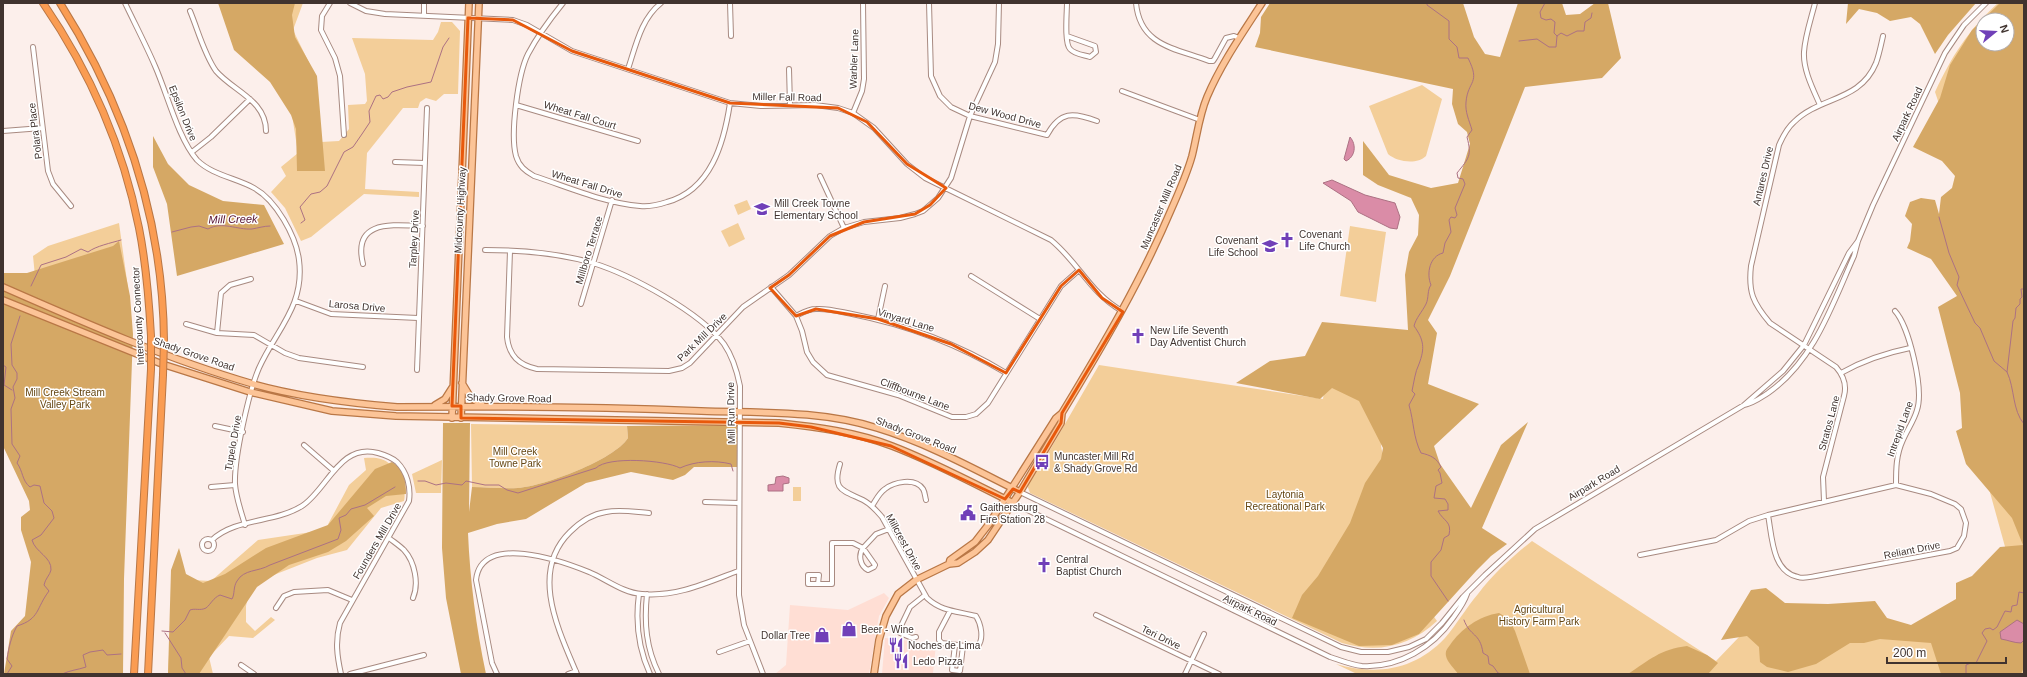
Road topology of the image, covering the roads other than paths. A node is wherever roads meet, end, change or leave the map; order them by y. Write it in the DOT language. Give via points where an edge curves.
graph roads {
  1 [pos="43,3"];
  2 [pos="60,3"];
  3 [pos="125,3"];
  4 [pos="330,3"];
  5 [pos="350,3"];
  6 [pos="424,3"];
  7 [pos="469,3"];
  8 [pos="479,3"];
  9 [pos="563,3"];
  10 [pos="661,3"];
  11 [pos="730,3"];
  12 [pos="863,3"];
  13 [pos="929,3"];
  14 [pos="998,3"];
  15 [pos="1067,3"];
  16 [pos="1136,3"];
  17 [pos="1262,3"];
  18 [pos="1814,3"];
  19 [pos="1986,3"];
  20 [pos="190,11"];
  21 [pos="424,16"];
  22 [pos="479,17"];
  23 [pos="468,18"];
  24 [pos="540,32"];
  25 [pos="731,36"];
  26 [pos="1067,36"];
  27 [pos="1883,36"];
  28 [pos="1239,38"];
  29 [pos="33,47"];
  30 [pos="628,68"];
  31 [pos="789,69"];
  32 [pos="1122,91"];
  33 [pos="250,99"];
  34 [pos="730,103"];
  35 [pos="516,105"];
  36 [pos="790,105"];
  37 [pos="1820,105"];
  38 [pos="428,108"];
  39 [pos="853,113"];
  40 [pos="970,116"];
  41 [pos="1200,120"];
  42 [pos="1097,121"];
  43 [pos="42,128"];
  44 [pos="266,130"];
  45 [pos="3,132"];
  46 [pos="344,135"];
  47 [pos="638,141"];
  48 [pos="192,152"];
  49 [pos="395,162"];
  50 [pos="425,163"];
  51 [pos="820,176"];
  52 [pos="946,188"];
  53 [pos="612,200"];
  54 [pos="71,206"];
  55 [pos="423,226"];
  56 [pos="844,228"];
  57 [pos="1858,241"];
  58 [pos="485,250"];
  59 [pos="510,251"];
  60 [pos="593,263"];
  61 [pos="363,264"];
  62 [pos="1080,270"];
  63 [pos="972,276"];
  64 [pos="251,279"];
  65 [pos="885,286"];
  66 [pos="771,287"];
  67 [pos="3,288"];
  68 [pos="3,300"];
  69 [pos="296,302"];
  70 [pos="581,304"];
  71 [pos="1895,311"];
  72 [pos="1123,312"];
  73 [pos="796,316"];
  74 [pos="418,318"];
  75 [pos="878,319"];
  76 [pos="1040,319"];
  77 [pos="186,324"];
  78 [pos="217,333"];
  79 [pos="716,336"];
  80 [pos="272,345"];
  81 [pos="1804,345"];
  82 [pos="1910,348"];
  83 [pos="1810,349"];
  84 [pos="363,366"];
  85 [pos="417,370"];
  86 [pos="1006,372"];
  87 [pos="1841,373"];
  88 [pos="453,383"];
  89 [pos="462,383"];
  90 [pos="253,388"];
  91 [pos="1744,404"];
  92 [pos="432,406"];
  93 [pos="452,406"];
  94 [pos="461,406"];
  95 [pos="484,407"];
  96 [pos="740,412"];
  97 [pos="1062,413"];
  98 [pos="452,418"];
  99 [pos="461,418"];
  100 [pos="740,422"];
  101 [pos="215,426"];
  102 [pos="243,432"];
  103 [pos="304,445"];
  104 [pos="840,464"];
  105 [pos="334,471"];
  106 [pos="235,485"];
  107 [pos="1896,485"];
  108 [pos="210,486"];
  109 [pos="1013,489"];
  110 [pos="1020,492"];
  111 [pos="1005,499"];
  112 [pos="926,500"];
  113 [pos="1824,501"];
  114 [pos="705,502"];
  115 [pos="739,503"];
  116 [pos="1013,503"];
  117 [pos="872,506"];
  118 [pos="649,513"];
  119 [pos="1768,515"];
  120 [pos="245,525"];
  121 [pos="889,529"];
  122 [pos="389,538"];
  123 [pos="212,540"];
  124 [pos="863,548"];
  125 [pos="1640,555"];
  126 [pos="553,560"];
  127 [pos="949,564"];
  128 [pos="738,571"];
  129 [pos="916,580"];
  130 [pos="818,584"];
  131 [pos="639,594"];
  132 [pos="647,594"];
  133 [pos="1467,594"];
  134 [pos="925,595"];
  135 [pos="412,598"];
  136 [pos="352,600"];
  137 [pos="276,608"];
  138 [pos="950,611"];
  139 [pos="1096,615"];
  140 [pos="1204,634"];
  141 [pos="916,637"];
  142 [pos="750,641"];
  143 [pos="955,645"];
  144 [pos="963,646"];
  145 [pos="719,652"];
  146 [pos="424,655"];
  147 [pos="1191,661"];
  148 [pos="241,664"];
  149 [pos="577,672"];
  150 [pos="134,674"];
  151 [pos="148,674"];
  152 [pos="254,674"];
  153 [pos="342,674"];
  154 [pos="350,674"];
  155 [pos="497,674"];
  156 [pos="568,674"];
  157 [pos="650,674"];
  158 [pos="659,674"];
  159 [pos="763,674"];
  160 [pos="874,674"];
  161 [pos="1185,674"];
  162 [pos="1219,674"];
  1 -- 150 [label="highway, Intercounty Connector, bridge" via="73,50 94,91 120,159 140,229 151,336 151,369"];
  2 -- 151 [label="highway, bridge" via="101,73 117,109 137,167 154,233 159,269 164,341"];
  3 -- 48 [label="street, Epsilon Drive"];
  4 -- 46 [label="street" via="322,16 322,30 340,76"];
  5 -- 21 [label="street, Miller Fall Road" via="366,11"];
  6 -- 21 [label="street"];
  7 -- 23 [label="main road, Midcounty Highway"];
  8 -- 22 [label="main road, Midcounty Highway"];
  9 -- 24 [label="street, Wheat Fall Drive"];
  10 -- 30 [label="street" via="646,20"];
  11 -- 25 [label="street"];
  12 -- 39 [label="street, Warbler Lane" via="864,80"];
  13 -- 40 [label="street, Dew Wood Drive" via="930,76 935,90 950,107"];
  14 -- 40 [label="street" via="998,44 995,62"];
  15 -- 26 [label="street"];
  16 -- 28 [label="street" via="1137,15 1154,40 1209,61 1213,61 1226,38"];
  17 -- 28 [label="main road, Muncaster Mill Road"];
  18 -- 37 [label="street" via="1804,52 1809,79"];
  19 -- 57 [label="street, Airpark Road" via="1957,33 1945,53"];
  20 -- 33 [label="street" via="216,70"];
  21 -- 23 [label="street, Miller Fall Road"];
  22 -- 23 [label="street, Miller Fall Road"];
  22 -- 24 [label="street, Miller Fall Road" via="513,20"];
  22 -- 89 [label="main road, Midcounty Highway"];
  23 -- 88 [label="main road, Midcounty Highway"];
  24 -- 30 [label="street, Miller Fall Road" via="572,51"];
  24 -- 35 [label="street, Wheat Fall Drive" via="521,72"];
  26 -- 26 [label="street" via="1095,46 1096,52 1090,57 1071,51"];
  27 -- 37 [label="street, Antares Drive" via="1876,63 1860,85 1850,93"];
  28 -- 41 [label="main road, Muncaster Mill Road" via="1207,97"];
  29 -- 43 [label="street, Polara Place"];
  30 -- 34 [label="street, Miller Fall Road"];
  31 -- 36 [label="street"];
  32 -- 41 [label="street"];
  33 -- 44 [label="street" via="264,117"];
  33 -- 48 [label="street"];
  34 -- 36 [label="street, Miller Fall Road"];
  34 -- 53 [label="street, Wheat Fall Drive" via="725,134 718,153 707,174 694,188 674,200 656,205 640,206"];
  35 -- 47 [label="street, Wheat Fall Court"];
  35 -- 53 [label="street, Wheat Fall Drive" via="514,145 516,157 524,170 534,176"];
  36 -- 39 [label="street, Miller Fall Road" via="830,106"];
  37 -- 81 [label="street, Antares Drive" via="1794,122 1779,144 1749,284 1755,303 1770,323"];
  38 -- 50 [label="street, Tarpley Drive"];
  39 -- 52 [label="street, Miller Fall Road" via="879,134 906,164 925,178"];
  40 -- 42 [label="street, Dew Wood Drive" via="1047,134 1053,123 1063,116 1075,114"];
  40 -- 52 [label="street"];
  41 -- 72 [label="main road, Muncaster Mill Road" via="1192,156 1180,189 1144,273"];
  43 -- 45 [label="street"];
  43 -- 54 [label="street, Polara Place" via="48,171 53,184"];
  48 -- 69 [label="street, Epsilon Drive" via="203,165 254,188 279,211 294,241 299,258 300,281"];
  49 -- 50 [label="street"];
  50 -- 55 [label="street, Tarpley Drive"];
  51 -- 56 [label="street"];
  52 -- 56 [label="street, Park Mill Drive" via="930,205 914,214 872,220"];
  52 -- 62 [label="street, Miller Fall Road" via="1051,240 1064,250"];
  53 -- 60 [label="street, Millboro Terrace"];
  55 -- 61 [label="street" via="386,225 370,231 363,240 360,252"];
  55 -- 74 [label="street, Tarpley Drive"];
  56 -- 66 [label="street, Park Mill Drive" via="824,241 789,275"];
  57 -- 81 [label="street, Airpark Road" via="1842,266"];
  57 -- 83 [label="street, Airpark Road" via="1854,256"];
  58 -- 59 [label="street, Mill Run Drive"];
  59 -- 60 [label="street, Mill Run Drive" via="556,255"];
  59 -- 79 [label="street, Park Mill Drive" via="508,346 516,360 529,368 676,370 690,363"];
  60 -- 70 [label="street, Millboro Terrace"];
  60 -- 79 [label="street, Mill Run Drive" via="633,279 666,298"];
  62 -- 72 [label="street, Miller Fall Road" via="1102,298"];
  62 -- 76 [label="street, Cliffbourne Lane" via="1061,286"];
  63 -- 76 [label="street"];
  64 -- 78 [label="street" via="230,285 221,293"];
  65 -- 75 [label="street"];
  66 -- 73 [label="street, Cliffbourne Lane"];
  66 -- 79 [label="street, Park Mill Drive" via="743,307"];
  67 -- 90 [label="main road, Shady Grove Road"];
  68 -- 90 [label="main road, Shady Grove Road" via="162,364"];
  69 -- 74 [label="street, Larosa Drive" via="331,314"];
  69 -- 80 [label="street, Epsilon Drive"];
  71 -- 82 [label="street, Intrepid Lane" via="1903,321"];
  72 -- 97 [label="main road, Muncaster Mill Road"];
  73 -- 75 [label="street, Vinyard Lane" via="816,309"];
  73 -- 86 [label="street, Cliffbourne Lane" via="812,362 827,374 898,395 952,417 966,417 982,409"];
  74 -- 85 [label="street, Tarpley Drive"];
  75 -- 86 [label="street, Vinyard Lane" via="925,333 976,355"];
  76 -- 86 [label="street, Cliffbourne Lane"];
  77 -- 78 [label="street"];
  78 -- 80 [label="street" via="254,335"];
  79 -- 96 [label="street, Mill Run Drive" via="729,352 737,372"];
  80 -- 84 [label="street" via="300,358"];
  80 -- 90 [label="street, Epsilon Drive" via="259,369"];
  81 -- 83 [label="street"];
  81 -- 91 [label="street, Airpark Road" via="1783,371"];
  82 -- 87 [label="street" via="1864,360"];
  82 -- 107 [label="street, Intrepid Lane" via="1919,386 1919,399 1914,419 1898,453 1895,465"];
  83 -- 87 [label="street"];
  83 -- 91 [label="street, Airpark Road" via="1776,387 1753,403"];
  87 -- 113 [label="street, Stratos Lane" via="1846,390 1823,477"];
  88 -- 92 [label="main road" via="448,395"];
  88 -- 93 [label="main road, Midcounty Highway"];
  89 -- 94 [label="main road, Midcounty Highway"];
  89 -- 95 [label="main road" via="471,398"];
  90 -- 92 [label="main road, Shady Grove Road" via="361,404"];
  90 -- 98 [label="main road, Shady Grove Road" via="332,412"];
  90 -- 102 [label="street, Tupelo Drive"];
  91 -- 133 [label="street, Airpark Road" via="1535,529 1514,546"];
  92 -- 93 [label="main road, Shady Grove Road"];
  93 -- 94 [label="main road, Shady Grove Road"];
  93 -- 98 [label="main road, Midcounty Highway"];
  94 -- 95 [label="main road, Shady Grove Road"];
  94 -- 99 [label="main road, Midcounty Highway"];
  95 -- 96 [label="main road, Shady Grove Road"];
  96 -- 100 [label="street, Mill Run Drive"];
  96 -- 109 [label="main road, Shady Grove Road" via="815,416 877,428 963,463"];
  97 -- 109 [label="main road, Muncaster Mill Road" via="1056,418"];
  97 -- 110 [label="main road, Muncaster Mill Road" via="1062,423"];
  98 -- 99 [label="main road, Shady Grove Road"];
  99 -- 100 [label="main road, Shady Grove Road"];
  100 -- 111 [label="main road, Shady Grove Road" via="811,427 871,439 936,464"];
  100 -- 115 [label="street, Mill Run Drive"];
  101 -- 102 [label="street"];
  102 -- 106 [label="street, Tupelo Drive" via="235,471"];
  103 -- 105 [label="street"];
  104 -- 117 [label="street, Millcrest Drive" via="836,474 840,487"];
  105 -- 120 [label="street, Founders Mill Drive" via="302,506"];
  105 -- 122 [label="street, Founders Mill Drive" via="351,456 366,452 388,456 400,465 409,483 410,494 407,508"];
  106 -- 108 [label="street"];
  106 -- 120 [label="street, Tupelo Drive"];
  107 -- 113 [label="street, Reliant Drive"];
  107 -- 119 [label="street, Reliant Drive" via="1931,494 1961,509 1966,530 1957,548 1799,578 1784,571 1778,563"];
  109 -- 110 [label="main road, Shady Grove Road"];
  109 -- 111 [label="main road, Muncaster Mill Road"];
  110 -- 116 [label="main road, Muncaster Mill Road"];
  110 -- 133 [label="street, Airpark Road" via="1319,637 1361,652 1388,652 1418,643 1435,631"];
  111 -- 116 [label="main road, Shady Grove Road"];
  111 -- 127 [label="main road, Muncaster Mill Road" via="981,536 950,560"];
  112 -- 117 [label="street" via="920,486 907,482 897,483 885,489"];
  113 -- 119 [label="street, Reliant Drive"];
  114 -- 115 [label="street"];
  115 -- 128 [label="street, Mill Run Drive"];
  116 -- 127 [label="main road, Muncaster Mill Road" via="996,529 978,549 958,563"];
  116 -- 133 [label="street, Airpark Road" via="1330,657 1355,665 1373,666 1394,662 1431,643 1444,631"];
  117 -- 121 [label="street, Millcrest Drive"];
  118 -- 126 [label="street" via="614,511 589,517 566,535"];
  119 -- 125 [label="street, Reliant Drive" via="1749,521 1716,540"];
  120 -- 123 [label="street, Founders Mill Drive" via="222,531"];
  121 -- 124 [label="street" via="876,534"];
  121 -- 129 [label="street, Millcrest Drive"];
  122 -- 135 [label="street" via="405,550 411,560 416,586"];
  122 -- 136 [label="street, Founders Mill Drive"];
  124 -- 124 [label="street" via="875,564 868,570 864,568 860,559"];
  124 -- 130 [label="street" via="853,543 832,543 832,584"];
  126 -- 131 [label="street" via="589,572"];
  126 -- 149 [label="street" via="549,579 551,602 559,631"];
  126 -- 155 [label="street" via="498,553 482,563 476,574 492,663"];
  127 -- 129 [label="main road, Muncaster Mill Road"];
  128 -- 132 [label="street" via="681,592"];
  128 -- 142 [label="street, Mill Run Drive" via="740,608"];
  129 -- 134 [label="street, Millcrest Drive"];
  129 -- 160 [label="main road, Muncaster Mill Road" via="898,594 888,610 881,631"];
  131 -- 132 [label="street"];
  131 -- 157 [label="street" via="638,639"];
  132 -- 158 [label="street" via="646,637"];
  134 -- 138 [label="street" via="933,603"];
  134 -- 141 [label="street" via="910,607 898,630 912,638"];
  136 -- 137 [label="street" via="328,590 294,592 284,596"];
  136 -- 153 [label="street, Founders Mill Drive" via="340,623 336,638"];
  138 -- 143 [label="street" via="938,637 942,643"];
  138 -- 144 [label="street" via="976,616 979,621 980,643 973,647"];
  139 -- 147 [label="street, Teri Drive"];
  140 -- 147 [label="street"];
  142 -- 145 [label="street"];
  142 -- 159 [label="street, Mill Run Drive"];
  143 -- 144 [label="street"];
  143 -- 144 [label="street" via="952,670 960,671"];
  146 -- 154 [label="street"];
  147 -- 161 [label="street"];
  147 -- 162 [label="street, Teri Drive"];
  148 -- 152 [label="street"];
  149 -- 156 [label="street"];
}
